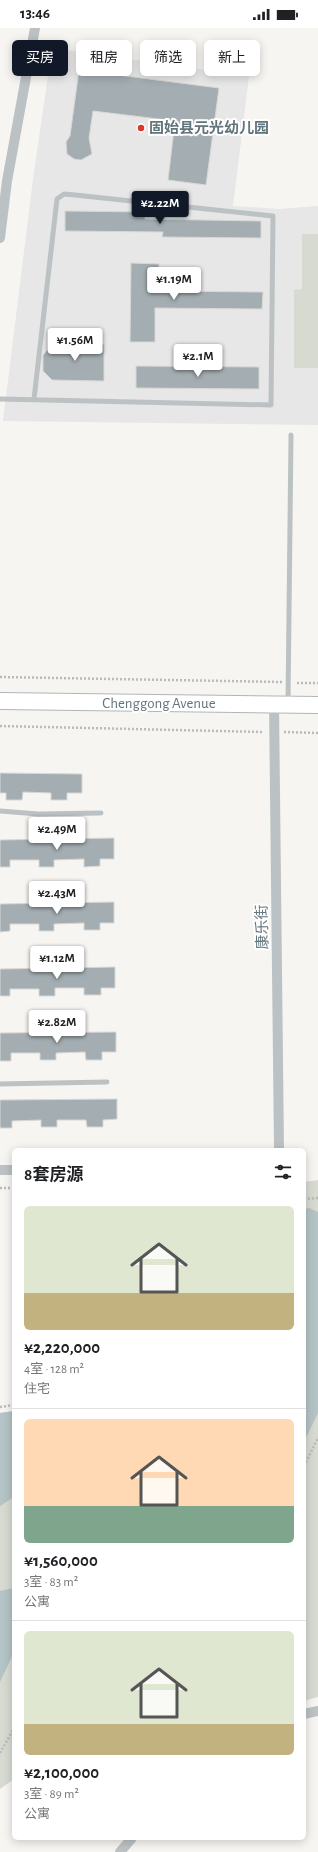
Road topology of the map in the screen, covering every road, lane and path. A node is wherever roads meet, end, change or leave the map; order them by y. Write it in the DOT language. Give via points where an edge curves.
graph roads {
  1 [pos="35,28"];
  2 [pos="3,188"];
  3 [pos="0,238"];
  4 [pos="0,399"];
  5 [pos="34,399"];
  6 [pos="291,435"];
  7 [pos="0,677"];
  8 [pos="288,683"];
  9 [pos="318,683"];
  10 [pos="0,701"];
  11 [pos="281,704"];
  12 [pos="318,704"];
  13 [pos="0,726"];
  14 [pos="275,732"];
  15 [pos="318,733"];
  16 [pos="0,811"];
  17 [pos="101,813"];
  18 [pos="107,1082"];
  19 [pos="0,1084"];
  20 [pos="279,1148"];
  21 [pos="0,1170"];
  22 [pos="12,1170"];
  23 [pos="0,1188"];
  24 [pos="12,1188"];
  25 [pos="318,1198"];
  26 [pos="306,1199"];
  27 [pos="12,1405"];
  28 [pos="0,1407"];
  29 [pos="318,1438"];
  30 [pos="306,1462"];
  31 [pos="318,1711"];
  32 [pos="306,1714"];
  33 [pos="12,1732"];
  34 [pos="0,1753"];
  35 [pos="130,1840"];
  36 [pos="120,1852"];
  1 -- 2 [label="street"];
  2 -- 3 [label="street"];
  4 -- 5 [label="lane"];
  5 -- 5 [label="lane" via="271,405 273,216 64,194 57,199"];
  6 -- 8 [label="lane"];
  7 -- 8 [label="path"];
  8 -- 9 [label="path"];
  8 -- 11 [label="lane"];
  10 -- 11 [label="main road, Chenggong Avenue"];
  11 -- 12 [label="main road, Chenggong Avenue"];
  11 -- 14 [label="street, 康乐街"];
  13 -- 14 [label="path"];
  14 -- 15 [label="path"];
  14 -- 20 [label="street, 康乐街"];
  16 -- 17 [label="lane" via="38,814"];
  18 -- 19 [label="lane"];
  21 -- 22 [label="street"];
  23 -- 24 [label="path"];
  25 -- 26 [label="path"];
  27 -- 28 [label="path"];
  29 -- 30 [label="path"];
  31 -- 32 [label="street"];
  33 -- 34 [label="path"];
  35 -- 36 [label="street"];
}
